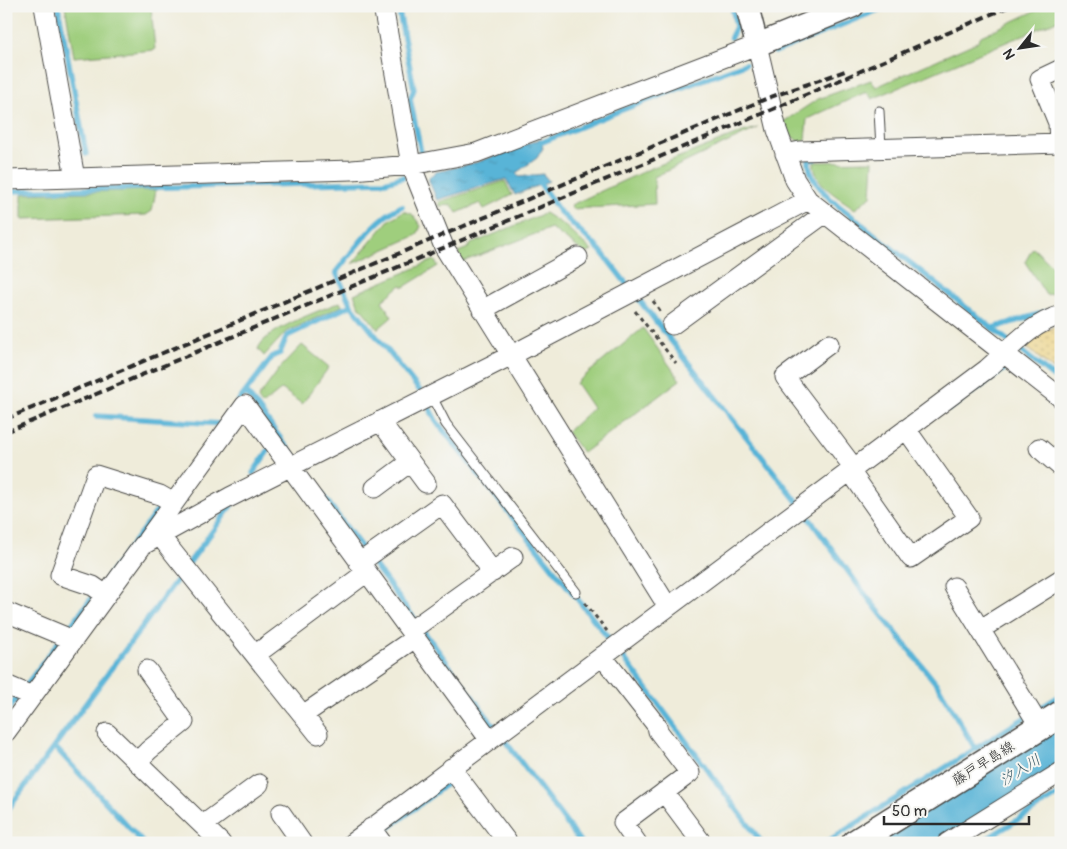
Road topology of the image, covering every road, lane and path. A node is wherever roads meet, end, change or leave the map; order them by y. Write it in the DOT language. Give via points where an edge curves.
graph roads {
  1 [pos="44,6"];
  2 [pos="382,6"];
  3 [pos="747,6"];
  4 [pos="853,6"];
  5 [pos="757,45"];
  6 [pos="1061,69"];
  7 [pos="880,110"];
  8 [pos="1060,143"];
  9 [pos="881,148"];
  10 [pos="785,154"];
  11 [pos="411,165"];
  12 [pos="75,178"];
  13 [pos="6,180"];
  14 [pos="808,200"];
  15 [pos="824,214"];
  16 [pos="578,257"];
  17 [pos="633,292"];
  18 [pos="482,310"];
  19 [pos="1061,316"];
  20 [pos="672,325"];
  21 [pos="829,344"];
  22 [pos="1011,348"];
  23 [pos="512,355"];
  24 [pos="676,363"];
  25 [pos="427,397"];
  26 [pos="1061,398"];
  27 [pos="380,421"];
  28 [pos="909,434"];
  29 [pos="1039,448"];
  30 [pos="410,462"];
  31 [pos="296,463"];
  32 [pos="1060,465"];
  33 [pos="853,474"];
  34 [pos="426,483"];
  35 [pos="375,488"];
  36 [pos="168,499"];
  37 [pos="160,536"];
  38 [pos="143,545"];
  39 [pos="513,557"];
  40 [pos="366,561"];
  41 [pos="493,572"];
  42 [pos="1061,579"];
  43 [pos="954,587"];
  44 [pos="101,591"];
  45 [pos="576,592"];
  46 [pos="668,607"];
  47 [pos="6,612"];
  48 [pos="981,629"];
  49 [pos="416,630"];
  50 [pos="67,638"];
  51 [pos="611,654"];
  52 [pos="255,655"];
  53 [pos="147,670"];
  54 [pos="21,691"];
  55 [pos="303,715"];
  56 [pos="1041,717"];
  57 [pos="6,732"];
  58 [pos="107,733"];
  59 [pos="318,734"];
  60 [pos="494,735"];
  61 [pos="137,762"];
  62 [pos="1061,772"];
  63 [pos="455,774"];
  64 [pos="259,784"];
  65 [pos="664,792"];
  66 [pos="281,813"];
  67 [pos="203,824"];
  68 [pos="377,836"];
  69 [pos="221,843"];
  70 [pos="302,843"];
  71 [pos="352,843"];
  72 [pos="508,843"];
  73 [pos="637,843"];
  74 [pos="702,843"];
  75 [pos="855,843"];
  76 [pos="947,843"];
  1 -- 12 [label="street"];
  2 -- 11 [label="street"];
  3 -- 5 [label="street"];
  4 -- 5 [label="street"];
  5 -- 10 [label="street" via="771,110"];
  5 -- 11 [label="street" via="476,153"];
  6 -- 8 [label="street" via="1040,79 1058,123"];
  7 -- 9 [label="lane"];
  8 -- 9 [label="street"];
  9 -- 10 [label="street"];
  10 -- 14 [label="street" via="795,180"];
  11 -- 12 [label="street" via="352,170"];
  11 -- 18 [label="street" via="444,247"];
  12 -- 13 [label="street"];
  14 -- 15 [label="street"];
  14 -- 17 [label="street"];
  15 -- 20 [label="street"];
  15 -- 22 [label="street"];
  16 -- 18 [label="street"];
  17 -- 20 [label="path"];
  17 -- 23 [label="street"];
  17 -- 24 [label="path"];
  18 -- 23 [label="street"];
  19 -- 22 [label="street" via="1036,326"];
  21 -- 33 [label="street" via="785,377"];
  22 -- 26 [label="street"];
  22 -- 28 [label="street"];
  23 -- 25 [label="street"];
  23 -- 46 [label="street"];
  25 -- 27 [label="street"];
  25 -- 45 [label="lane"];
  27 -- 30 [label="street"];
  27 -- 31 [label="street"];
  28 -- 33 [label="street"];
  28 -- 33 [label="street" via="969,518 911,558"];
  29 -- 32 [label="street"];
  30 -- 34 [label="street"];
  30 -- 35 [label="street"];
  31 -- 36 [label="street" via="273,444 245,405"];
  31 -- 37 [label="street"];
  31 -- 40 [label="street"];
  33 -- 46 [label="street" via="800,507"];
  36 -- 38 [label="street"];
  36 -- 44 [label="street" via="96,475 60,575"];
  37 -- 38 [label="street"];
  37 -- 52 [label="street"];
  38 -- 44 [label="street"];
  39 -- 41 [label="street"];
  40 -- 41 [label="street" via="442,504"];
  40 -- 49 [label="street"];
  40 -- 52 [label="street"];
  41 -- 49 [label="street"];
  42 -- 48 [label="street"];
  43 -- 48 [label="street"];
  44 -- 50 [label="street"];
  45 -- 51 [label="path"];
  46 -- 51 [label="street"];
  47 -- 50 [label="street"];
  48 -- 56 [label="street"];
  49 -- 55 [label="street"];
  49 -- 60 [label="street"];
  50 -- 54 [label="street"];
  51 -- 60 [label="street"];
  51 -- 65 [label="street" via="658,731 690,773"];
  52 -- 55 [label="street"];
  53 -- 61 [label="street" via="184,722"];
  54 -- 57 [label="street"];
  55 -- 59 [label="street"];
  56 -- 75 [label="main road, 藤戸早島線"];
  58 -- 61 [label="street"];
  60 -- 63 [label="street"];
  61 -- 67 [label="street"];
  62 -- 76 [label="street"];
  63 -- 68 [label="street"];
  63 -- 72 [label="street"];
  64 -- 67 [label="street"];
  65 -- 73 [label="street" via="623,823"];
  65 -- 74 [label="street"];
  66 -- 70 [label="street"];
  67 -- 69 [label="street"];
  68 -- 71 [label="street"];
}
